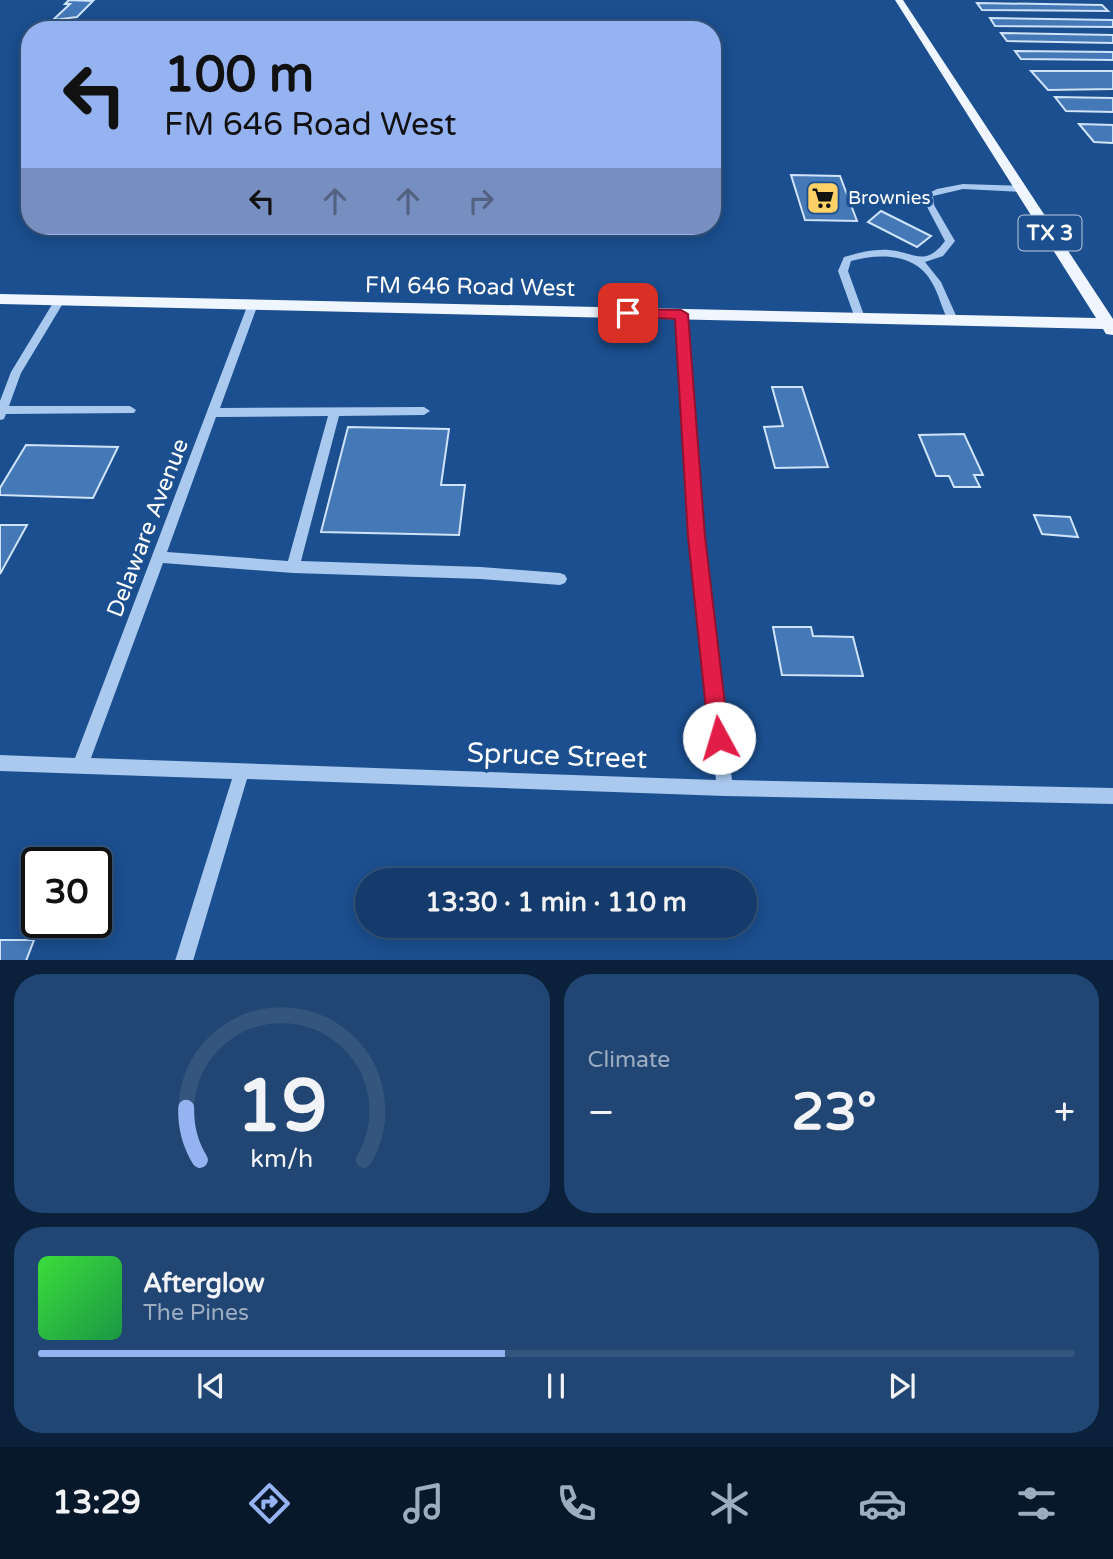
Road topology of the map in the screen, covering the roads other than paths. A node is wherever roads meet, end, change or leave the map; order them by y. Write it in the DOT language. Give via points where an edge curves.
graph roads {
  1 [pos="900,0"];
  2 [pos="1023,189"];
  3 [pos="915,261"];
  4 [pos="0,299"];
  5 [pos="60,300"];
  6 [pos="253,304"];
  7 [pos="681,314"];
  8 [pos="860,318"];
  9 [pos="953,320"];
  10 [pos="1111,327"];
  11 [pos="130,410"];
  12 [pos="335,411"];
  13 [pos="424,411"];
  14 [pos="2,413"];
  15 [pos="213,413"];
  16 [pos="160,556"];
  17 [pos="293,567"];
  18 [pos="560,579"];
  19 [pos="0,763"];
  20 [pos="80,766"];
  21 [pos="242,771"];
  22 [pos="725,788"];
  23 [pos="1113,796"];
  24 [pos="184,960"];
  1 -- 2 [label="main road, TX 3"];
  2 -- 3 [label="street" via="968,187 940,189 929,195 950,241 931,260"];
  2 -- 10 [label="main road, TX 3"];
  3 -- 8 [label="street" via="892,253 865,252 847,259 843,271"];
  3 -- 9 [label="street" via="930,272"];
  4 -- 5 [label="main road, FM 646 Road West"];
  5 -- 6 [label="main road, FM 646 Road West"];
  5 -- 14 [label="street" via="16,373"];
  6 -- 7 [label="main road, FM 646 Road West"];
  6 -- 15 [label="street, Delaware Avenue"];
  7 -- 8 [label="main road, FM 646 Road West"];
  7 -- 22 [label="street" via="696,537"];
  8 -- 9 [label="main road, FM 646 Road West"];
  9 -- 10 [label="main road, FM 646 Road West"];
  11 -- 14 [label="lane"];
  12 -- 13 [label="street"];
  12 -- 15 [label="street"];
  12 -- 17 [label="street"];
  15 -- 16 [label="street, Delaware Avenue"];
  16 -- 17 [label="street"];
  16 -- 20 [label="street, Delaware Avenue"];
  17 -- 18 [label="street"];
  19 -- 20 [label="street, Spruce Street"];
  20 -- 21 [label="street, Spruce Street"];
  21 -- 22 [label="street, Spruce Street"];
  21 -- 24 [label="street"];
  22 -- 23 [label="street, Spruce Street"];
}
